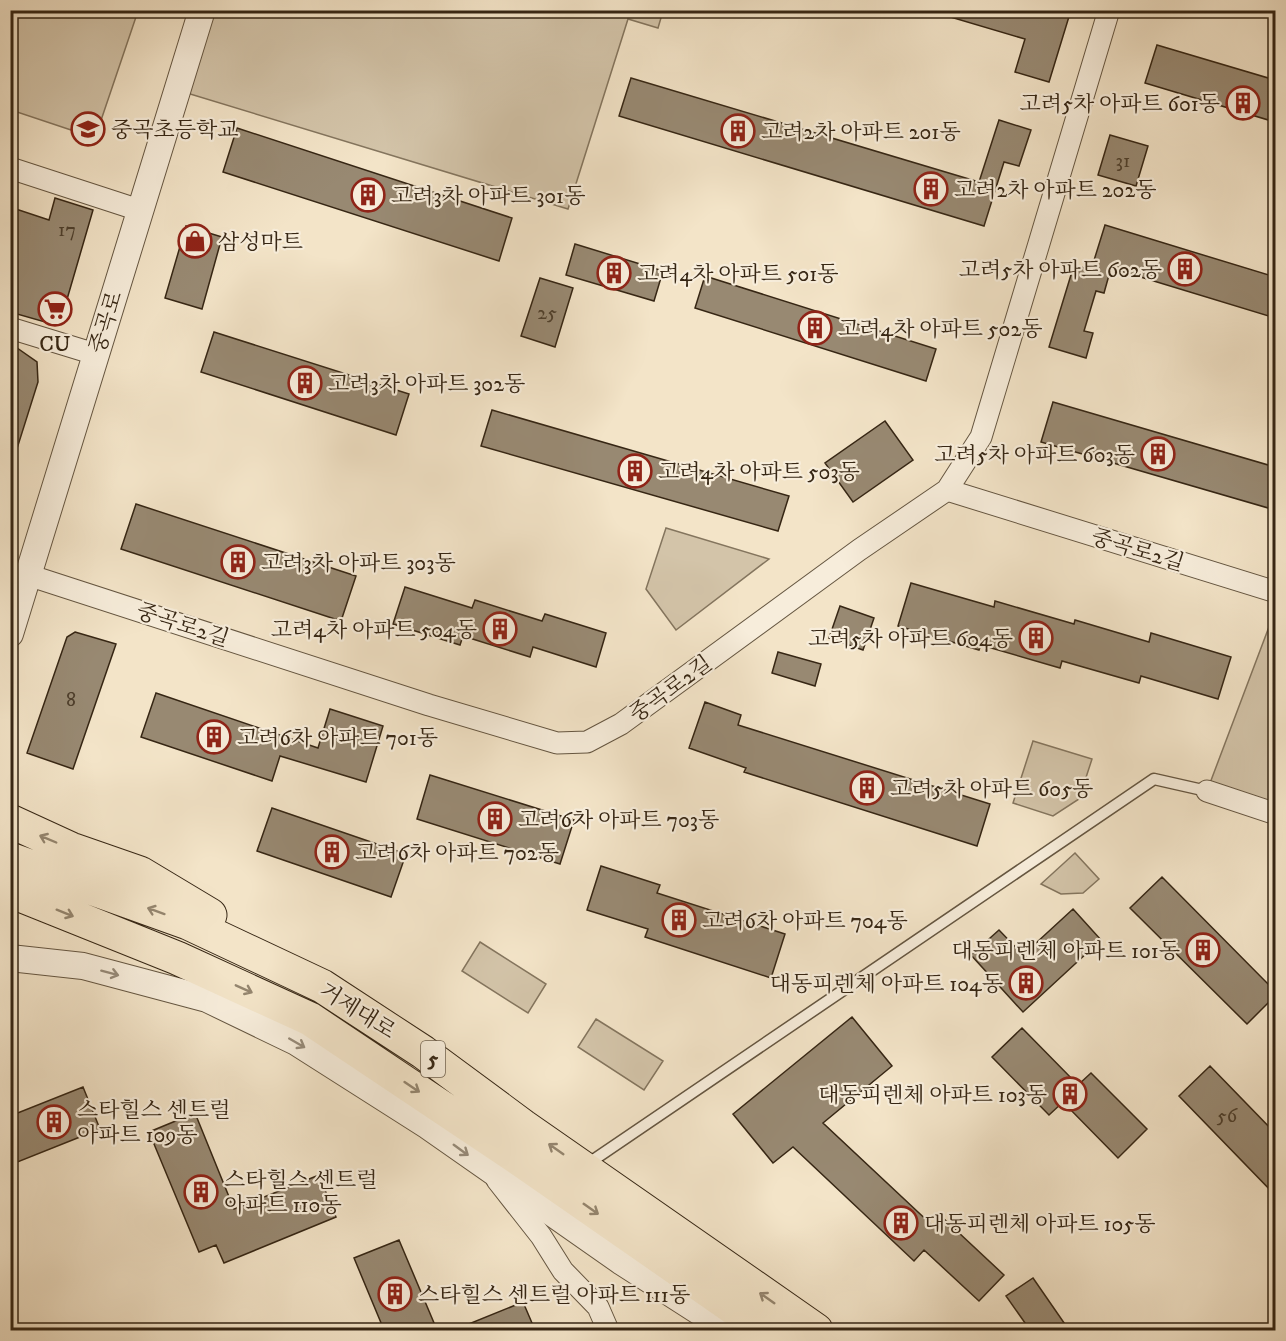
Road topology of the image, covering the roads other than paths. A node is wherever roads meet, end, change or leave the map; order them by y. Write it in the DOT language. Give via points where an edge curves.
graph roads {
  1 [pos="202,10"];
  2 [pos="1109,10"];
  3 [pos="10,168"];
  4 [pos="139,210"];
  5 [pos="10,328"];
  6 [pos="95,354"];
  7 [pos="947,490"];
  8 [pos="28,574"];
  9 [pos="1275,592"];
  10 [pos="10,634"];
  11 [pos="1207,791"];
  12 [pos="1275,814"];
  13 [pos="10,821"];
  14 [pos="10,859"];
  15 [pos="10,891"];
  16 [pos="10,958"];
  17 [pos="282,966"];
  18 [pos="582,1168"];
  19 [pos="491,1172"];
  20 [pos="608,1330"];
  21 [pos="728,1330"];
  22 [pos="765,1330"];
  23 [pos="816,1330"];
  1 -- 4 [label="street, 중곡로"];
  2 -- 7 [label="street" via="981,437"];
  3 -- 4 [label="street"];
  4 -- 6 [label="street, 중곡로"];
  5 -- 6 [label="street"];
  6 -- 8 [label="street, 중곡로"];
  7 -- 8 [label="street, 중곡로2길" via="621,724 587,742 557,743 429,705"];
  7 -- 9 [label="street, 중곡로2길"];
  8 -- 10 [label="street, 중곡로"];
  11 -- 12 [label="street"];
  11 -- 18 [label="lane" via="1154,779"];
  17 -- 13 [label="main road, one-way" via="244,935 140,873 71,849"];
  17 -- 14 [label="main road, 거제대로 / 5, one-way" via="188,923"];
  15 -- 22 [label="main road, 거제대로 / 5, one-way" via="177,958 310,1019"];
  16 -- 19 [label="street, one-way" via="83,966 207,999 296,1042 428,1126"];
  18 -- 17 [label="main road, 거제대로 / 5, one-way" via="423,1052 322,986"];
  23 -- 18 [label="main road, 거제대로 / 5, one-way"];
  19 -- 20 [label="street" via="564,1271 598,1306"];
  19 -- 21 [label="street"];
}
